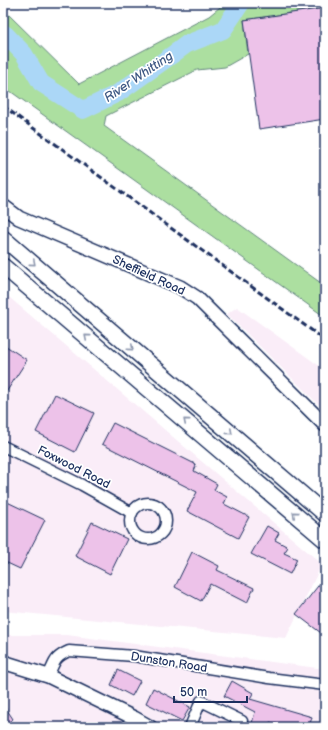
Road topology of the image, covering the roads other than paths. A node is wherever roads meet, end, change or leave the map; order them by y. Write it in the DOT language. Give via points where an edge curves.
graph roads {
  1 [pos="3,206"];
  2 [pos="3,238"];
  3 [pos="3,266"];
  4 [pos="325,425"];
  5 [pos="3,446"];
  6 [pos="132,513"];
  7 [pos="325,514"];
  8 [pos="325,540"];
  9 [pos="3,662"];
  10 [pos="48,676"];
  11 [pos="325,685"];
  12 [pos="242,721"];
  13 [pos="132,723"];
  14 [pos="150,727"];
  15 [pos="190,727"];
  1 -- 4 [label="main road, Sheffield Road" via="19,218 180,287 197,298"];
  2 -- 7 [label="highway, one-way"];
  8 -- 3 [label="highway, one-way"];
  5 -- 6 [label="street, Foxwood Road"];
  9 -- 10 [label="main road"];
  10 -- 11 [label="street, Dunston Road" via="60,655 69,652 134,656"];
  10 -- 13 [label="main road"];
  12 -- 15 [label="street" via="201,701"];
  13 -- 14 [label="main road"];
}
